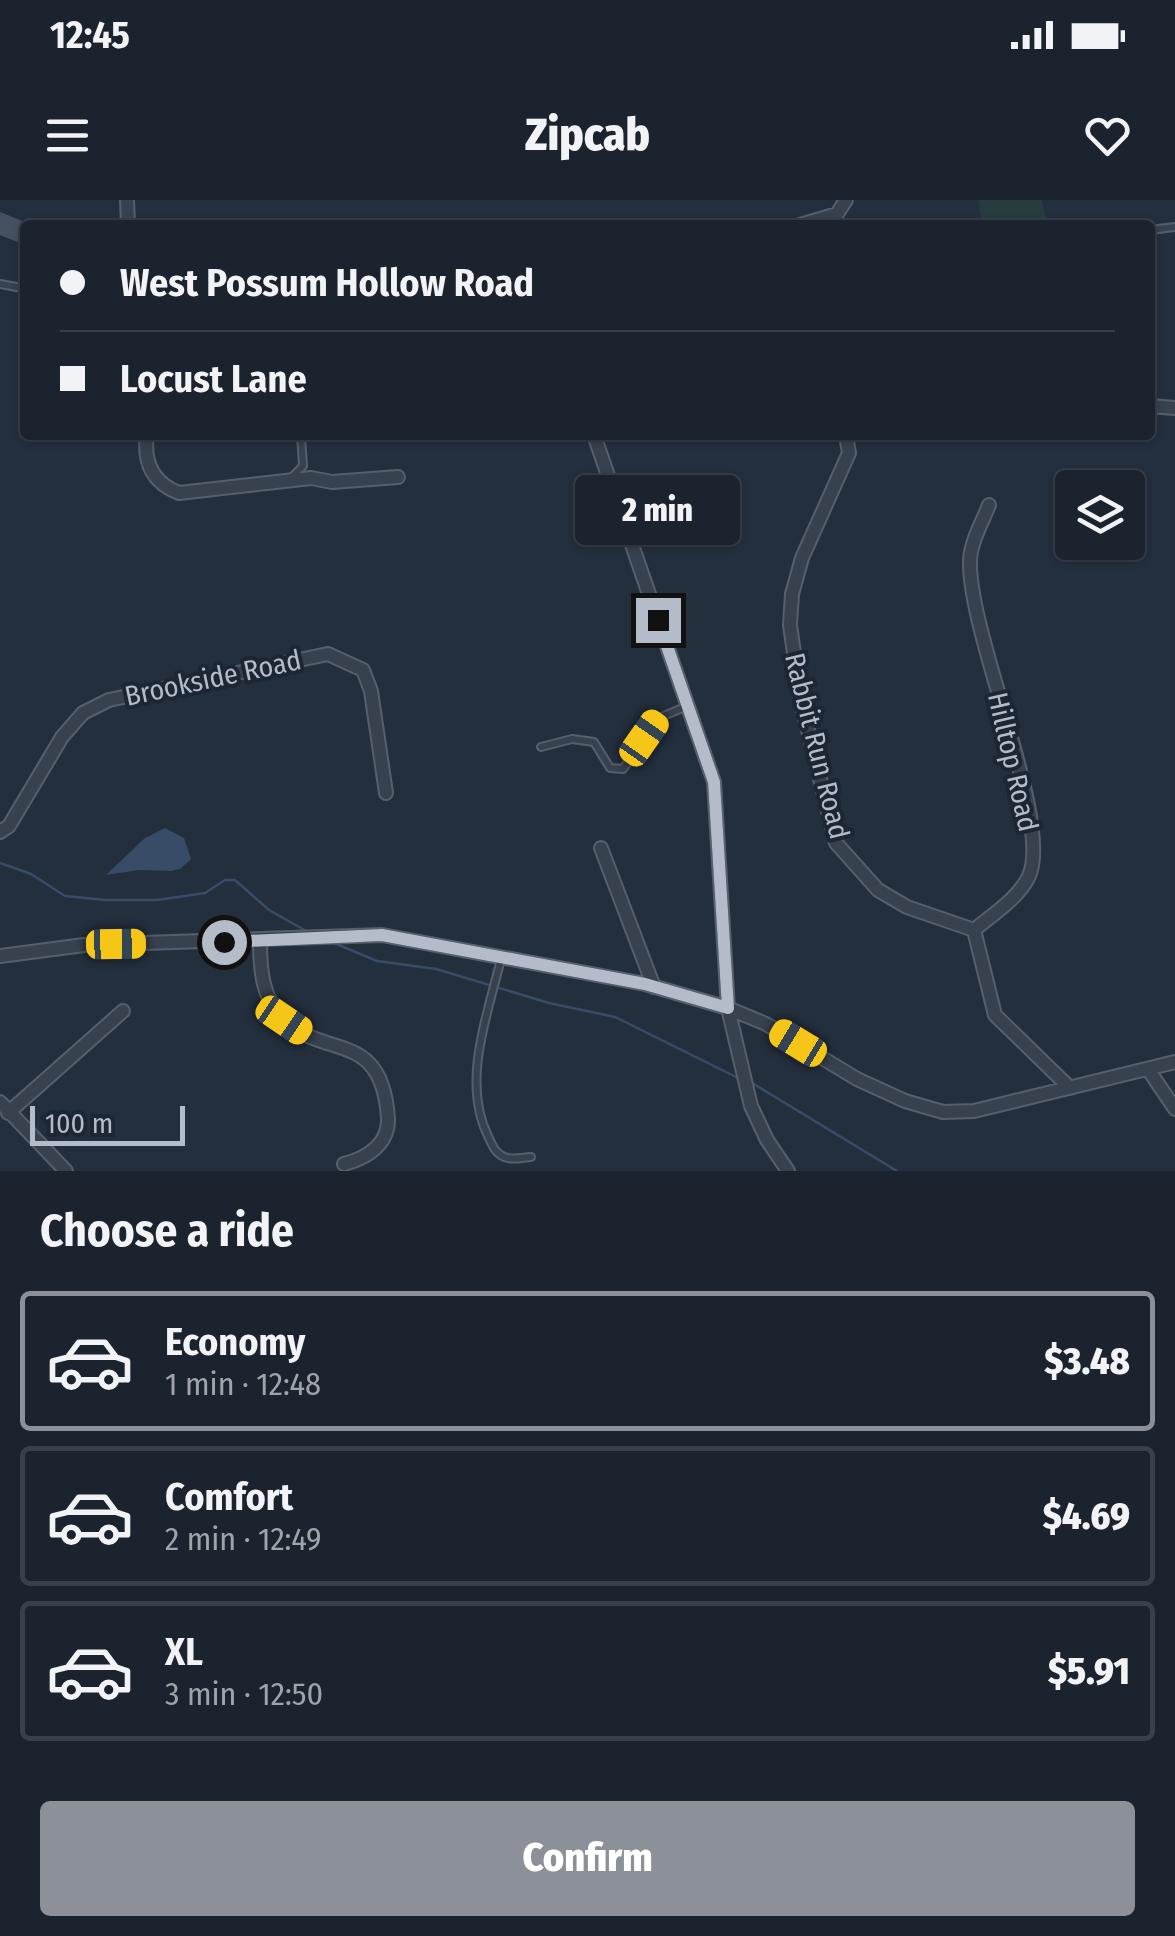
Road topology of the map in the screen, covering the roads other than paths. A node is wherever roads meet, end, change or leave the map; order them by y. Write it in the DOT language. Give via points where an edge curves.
graph roads {
  1 [pos="846,200"];
  2 [pos="817,220"];
  3 [pos="145,440"];
  4 [pos="301,440"];
  5 [pos="596,440"];
  6 [pos="847,440"];
  7 [pos="398,478"];
  8 [pos="286,482"];
  9 [pos="990,505"];
  10 [pos="688,706"];
  11 [pos="541,747"];
  12 [pos="386,793"];
  13 [pos="0,832"];
  14 [pos="602,848"];
  15 [pos="974,930"];
  16 [pos="260,941"];
  17 [pos="0,956"];
  18 [pos="502,958"];
  19 [pos="654,987"];
  20 [pos="728,1008"];
  21 [pos="122,1011"];
  22 [pos="1175,1062"];
  23 [pos="1148,1069"];
  24 [pos="1070,1088"];
  25 [pos="3,1107"];
  26 [pos="1175,1109"];
  27 [pos="532,1157"];
  28 [pos="344,1164"];
  29 [pos="66,1171"];
  30 [pos="788,1171"];
  1 -- 2 [label="street" via="837,214"];
  3 -- 8 [label="street" via="160,486 179,493"];
  4 -- 8 [label="lane" via="302,466"];
  5 -- 10 [label="street"];
  6 -- 15 [label="street, Rabbit Run Road" via="849,453 802,558 790,625 801,702 836,843 878,890"];
  7 -- 8 [label="street"];
  9 -- 15 [label="street, Hilltop Road" via="970,572 1032,850 1022,887"];
  10 -- 11 [label="lane" via="659,718 623,769 605,764 594,742"];
  10 -- 20 [label="street" via="714,782"];
  12 -- 13 [label="street, Brookside Road" via="367,680 362,670 328,654 131,693 83,713"];
  14 -- 19 [label="street"];
  15 -- 24 [label="street" via="995,1015"];
  16 -- 17 [label="street" via="84,945"];
  16 -- 18 [label="street" via="382,935"];
  16 -- 28 [label="street" via="260,973 284,1020 358,1054 385,1094 388,1125 379,1146"];
  18 -- 19 [label="street"];
  18 -- 27 [label="lane" via="484,1030 478,1092 483,1126 495,1150 508,1158"];
  19 -- 20 [label="street"];
  20 -- 24 [label="street" via="857,1078 943,1112"];
  20 -- 30 [label="street" via="745,1081 767,1140"];
  21 -- 25 [label="street"];
  22 -- 23 [label="street"];
  23 -- 24 [label="street"];
  23 -- 26 [label="street"];
  25 -- 29 [label="street"];
}
